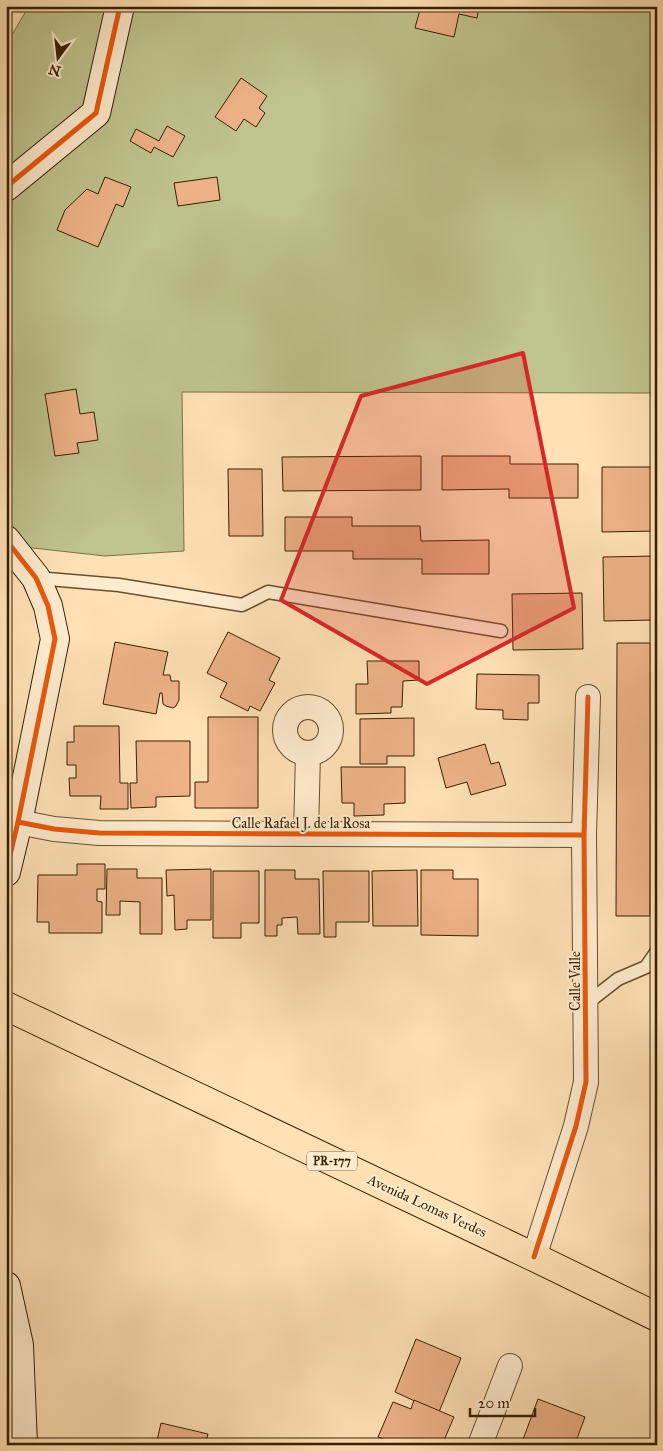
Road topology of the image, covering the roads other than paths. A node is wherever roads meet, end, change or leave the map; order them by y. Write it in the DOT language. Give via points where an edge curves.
graph roads {
  1 [pos="120,6"];
  2 [pos="6,187"];
  3 [pos="6,540"];
  4 [pos="36,578"];
  5 [pos="501,631"];
  6 [pos="588,696"];
  7 [pos="308,753"];
  8 [pos="18,822"];
  9 [pos="306,834"];
  10 [pos="584,835"];
  11 [pos="6,872"];
  12 [pos="657,951"];
  13 [pos="586,1004"];
  14 [pos="6,1006"];
  15 [pos="534,1257"];
  16 [pos="6,1286"];
  17 [pos="657,1317"];
  18 [pos="510,1366"];
  19 [pos="13,1384"];
  20 [pos="23,1445"];
  21 [pos="480,1445"];
  1 -- 2 [label="street" via="96,113"];
  3 -- 4 [label="street"];
  4 -- 5 [label="lane" via="119,585 242,605 268,592"];
  4 -- 8 [label="street" via="48,606 55,638"];
  6 -- 10 [label="street, Calle Valle"];
  7 -- 9 [label="street"];
  8 -- 9 [label="street, Calle Rafael J. de la Rosa" via="99,833"];
  8 -- 11 [label="street"];
  9 -- 10 [label="street, Calle Rafael J. de la Rosa"];
  10 -- 13 [label="street, Calle Valle"];
  12 -- 13 [label="lane" via="646,966 618,980"];
  13 -- 15 [label="street, Calle Valle" via="586,1082 576,1126"];
  14 -- 15 [label="main road, Avenida Lomas Verdes / PR-177"];
  15 -- 17 [label="main road, Avenida Lomas Verdes / PR-177"];
  16 -- 19 [label="street" via="19,1345"];
  18 -- 21 [label="street"];
  19 -- 20 [label="street"];
}
